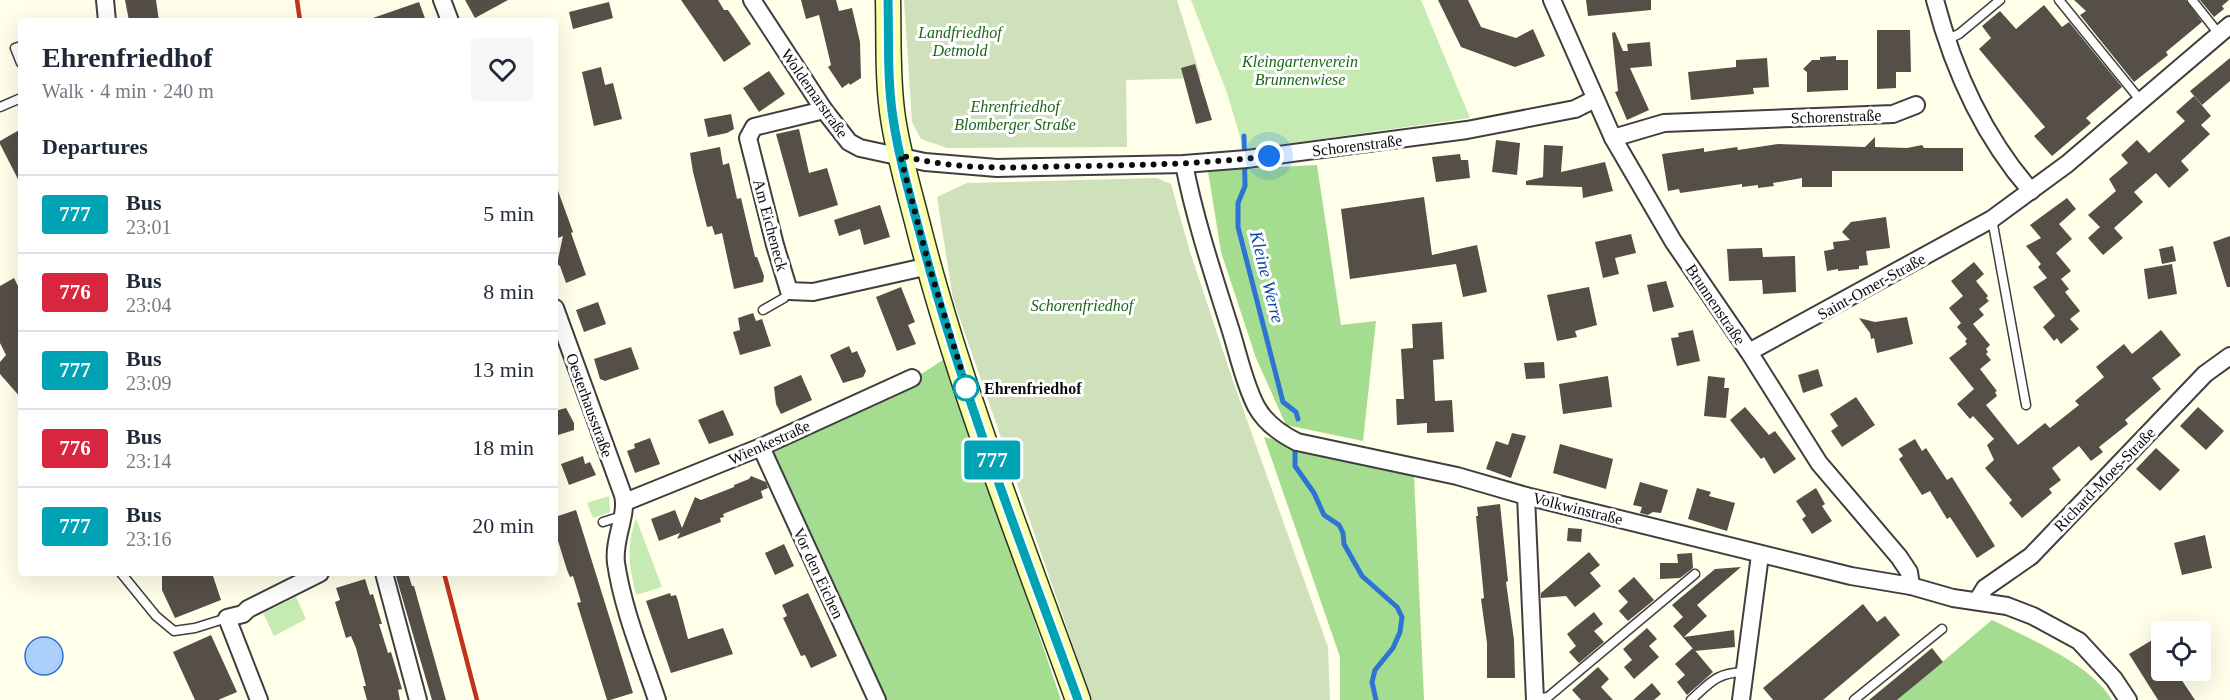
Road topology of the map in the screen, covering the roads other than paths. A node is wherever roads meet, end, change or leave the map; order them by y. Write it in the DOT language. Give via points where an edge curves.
graph roads {
  1 [pos="105,0"];
  2 [pos="442,0"];
  3 [pos="752,0"];
  4 [pos="888,0"];
  5 [pos="1552,0"];
  6 [pos="1935,0"];
  7 [pos="2000,0"];
  8 [pos="2059,0"];
  9 [pos="2192,0"];
  10 [pos="107,18"];
  11 [pos="449,18"];
  12 [pos="2225,30"];
  13 [pos="1946,40"];
  14 [pos="18,99"];
  15 [pos="1595,99"];
  16 [pos="2141,101"];
  17 [pos="1916,105"];
  18 [pos="0,107"];
  19 [pos="824,110"];
  20 [pos="1613,138"];
  21 [pos="900,155"];
  22 [pos="1184,164"];
  23 [pos="2031,190"];
  24 [pos="1992,219"];
  25 [pos="929,266"];
  26 [pos="789,291"];
  27 [pos="763,310"];
  28 [pos="558,317"];
  29 [pos="1749,352"];
  30 [pos="2230,356"];
  31 [pos="912,378"];
  32 [pos="2026,405"];
  33 [pos="760,447"];
  34 [pos="1526,496"];
  35 [pos="624,509"];
  36 [pos="603,522"];
  37 [pos="1760,555"];
  38 [pos="1695,574"];
  39 [pos="123,576"];
  40 [pos="314,576"];
  41 [pos="385,576"];
  42 [pos="1911,586"];
  43 [pos="1977,601"];
  44 [pos="227,618"];
  45 [pos="1942,629"];
  46 [pos="1743,672"];
  47 [pos="1535,699"];
  48 [pos="260,700"];
  49 [pos="418,700"];
  50 [pos="657,700"];
  51 [pos="878,700"];
  52 [pos="1077,700"];
  53 [pos="1690,700"];
  54 [pos="1741,700"];
  55 [pos="1854,700"];
  56 [pos="2128,700"];
  1 -- 10 [label="street"];
  2 -- 11 [label="street"];
  3 -- 19 [label="street, Woldemarstraße"];
  4 -- 21 [label="street" via="892,116"];
  5 -- 15 [label="street, Brunnenstraße"];
  6 -- 13 [label="street"];
  7 -- 13 [label="lane"];
  8 -- 16 [label="lane"];
  9 -- 12 [label="lane, Saint-Omer-Straße"];
  12 -- 16 [label="street, Saint-Omer-Straße"];
  13 -- 23 [label="street" via="1972,103 2011,167"];
  14 -- 18 [label="lane"];
  15 -- 20 [label="street, Brunnenstraße"];
  15 -- 22 [label="street, Schorenstraße" via="1575,109 1467,130"];
  16 -- 23 [label="street, Saint-Omer-Straße"];
  17 -- 20 [label="street, Schorenstraße" via="1893,114 1664,123"];
  19 -- 21 [label="street, Woldemarstraße" via="849,142 860,148"];
  19 -- 26 [label="street, Am Eicheneck" via="754,127 748,138"];
  20 -- 29 [label="street, Brunnenstraße" via="1672,241"];
  21 -- 22 [label="street, Schorenstraße" via="924,162 997,168"];
  21 -- 25 [label="street"];
  22 -- 34 [label="street, Volkwinstraße" via="1203,254 1257,407 1281,434 1297,442 1457,476"];
  23 -- 24 [label="street, Saint-Omer-Straße"];
  24 -- 29 [label="street, Saint-Omer-Straße"];
  24 -- 32 [label="lane"];
  25 -- 26 [label="street, Am Eicheneck" via="813,292"];
  25 -- 52 [label="street" via="954,354"];
  26 -- 27 [label="lane"];
  28 -- 35 [label="street, Oesterhausstraße"];
  29 -- 42 [label="street, Brunnenstraße" via="1819,463 1899,557 1909,572"];
  30 -- 43 [label="street, Richard-Moes-Straße" via="2205,374 2031,556 1992,582"];
  31 -- 33 [label="street, Wienkestraße"];
  33 -- 35 [label="street, Wienkestraße"];
  33 -- 51 [label="street, Vor den Eichen"];
  34 -- 37 [label="street, Volkwinstraße"];
  34 -- 47 [label="street"];
  35 -- 36 [label="lane"];
  35 -- 50 [label="street" via="615,543 616,563 632,627"];
  37 -- 42 [label="street, Volkwinstraße"];
  37 -- 46 [label="street"];
  38 -- 47 [label="lane" via="1548,697"];
  39 -- 44 [label="lane" via="156,616 174,631"];
  40 -- 44 [label="street" via="243,614"];
  41 -- 49 [label="street"];
  42 -- 43 [label="street, Volkwinstraße"];
  43 -- 56 [label="street, Volkwinstraße" via="2033,616 2079,641"];
  44 -- 48 [label="street"];
  45 -- 55 [label="lane"];
  46 -- 53 [label="lane" via="1727,672"];
  46 -- 54 [label="street"];
}
